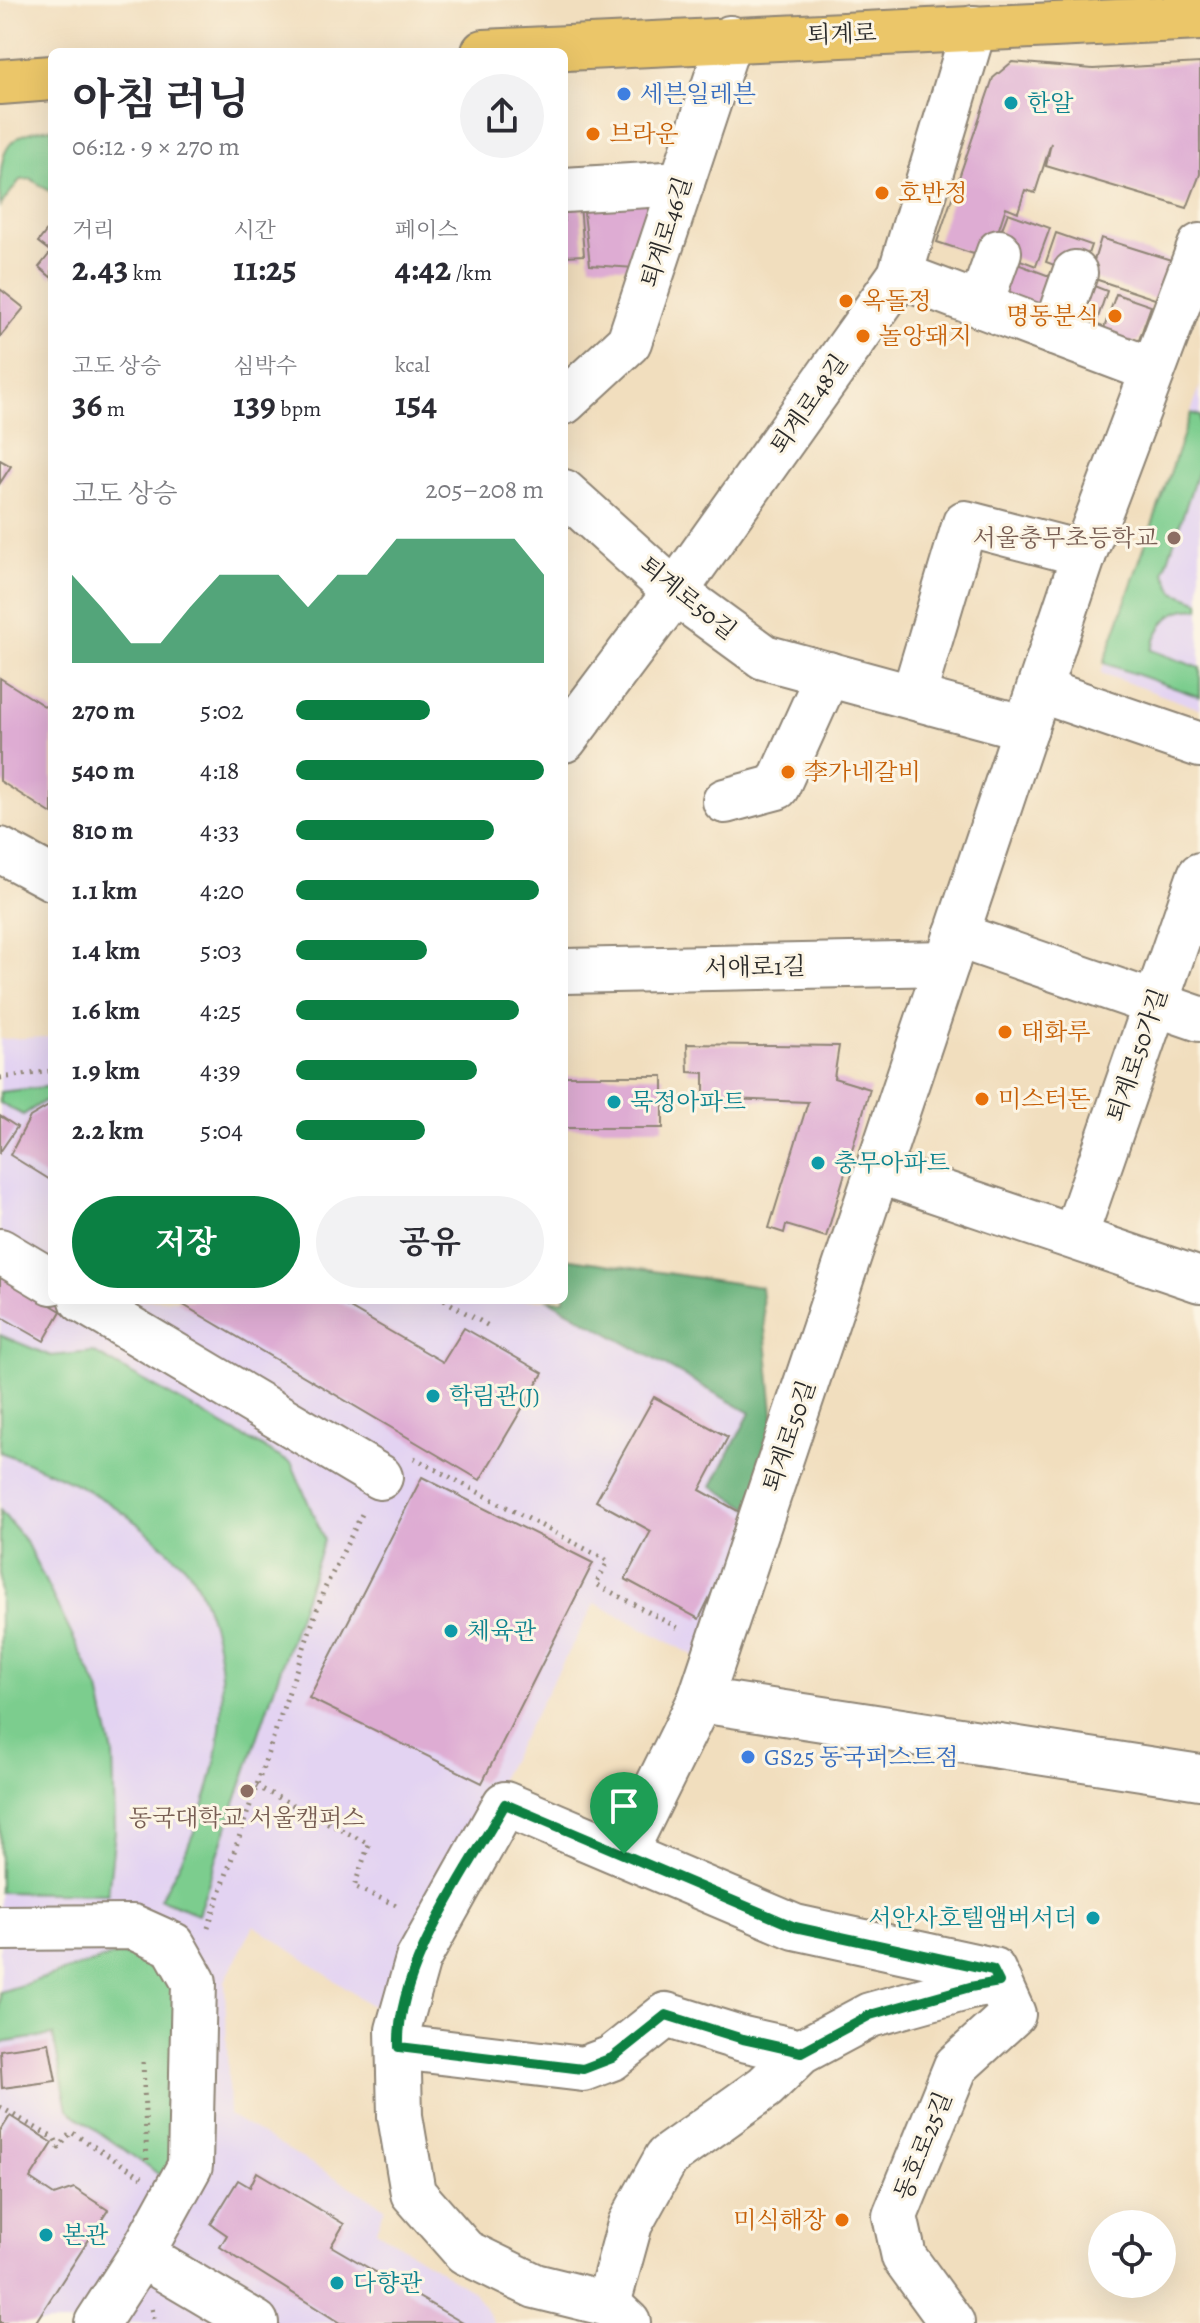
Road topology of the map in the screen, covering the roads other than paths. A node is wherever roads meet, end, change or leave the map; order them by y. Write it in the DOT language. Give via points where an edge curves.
graph roads {
  1 [pos="1200,18"];
  2 [pos="974,28"];
  3 [pos="730,38"];
  4 [pos="554,48"];
  5 [pos="48,78"];
  6 [pos="0,82"];
  7 [pos="682,183"];
  8 [pos="568,190"];
  9 [pos="1194,230"];
  10 [pos="999,252"];
  11 [pos="1075,273"];
  12 [pos="900,275"];
  13 [pos="980,305"];
  14 [pos="1054,333"];
  15 [pos="1152,370"];
  16 [pos="568,398"];
  17 [pos="568,496"];
  18 [pos="1084,554"];
  19 [pos="675,592"];
  20 [pos="828,674"];
  21 [pos="913,697"];
  22 [pos="1032,709"];
  23 [pos="568,735"];
  24 [pos="1200,745"];
  25 [pos="725,801"];
  26 [pos="0,850"];
  27 [pos="1200,875"];
  28 [pos="48,876"];
  29 [pos="952,949"];
  30 [pos="568,971"];
  31 [pos="1155,1003"];
  32 [pos="1200,1019"];
  33 [pos="878,1171"];
  34 [pos="1075,1236"];
  35 [pos="0,1251"];
  36 [pos="48,1280"];
  37 [pos="1200,1280"];
  38 [pos="89,1304"];
  39 [pos="380,1477"];
  40 [pos="700,1700"];
  41 [pos="1200,1777"];
  42 [pos="624,1854"];
  43 [pos="0,1928"];
  44 [pos="999,1982"];
  45 [pos="399,2047"];
  46 [pos="801,2052"];
  47 [pos="141,2255"];
  48 [pos="618,2313"];
  49 [pos="97,2323"];
  50 [pos="256,2323"];
  51 [pos="952,2323"];
  1 -- 2 [label="main road, 퇴계로"];
  2 -- 3 [label="main road, 퇴계로"];
  2 -- 12 [label="street, 퇴계로48길"];
  3 -- 4 [label="main road, 퇴계로"];
  3 -- 7 [label="street, 퇴계로46길"];
  5 -- 6 [label="main road"];
  7 -- 8 [label="street"];
  7 -- 16 [label="street, 퇴계로46길" via="629,342"];
  9 -- 15 [label="street, 퇴계로50길"];
  10 -- 13 [label="street"];
  11 -- 14 [label="street"];
  12 -- 13 [label="street"];
  12 -- 19 [label="street, 퇴계로48길"];
  13 -- 14 [label="street"];
  14 -- 15 [label="street"];
  15 -- 18 [label="street, 퇴계로50길"];
  17 -- 19 [label="street, 퇴계로50길"];
  18 -- 21 [label="street" via="965,523"];
  18 -- 22 [label="street, 퇴계로50길"];
  19 -- 20 [label="street, 퇴계로50길" via="764,657"];
  19 -- 23 [label="street, 퇴계로48길"];
  20 -- 21 [label="street, 퇴계로50길"];
  20 -- 25 [label="street" via="777,787"];
  21 -- 22 [label="street, 퇴계로50길"];
  22 -- 24 [label="street"];
  22 -- 29 [label="street, 퇴계로50길"];
  26 -- 28 [label="street"];
  27 -- 31 [label="street, 퇴계로50가길"];
  29 -- 30 [label="street, 서애로1길"];
  29 -- 31 [label="street"];
  29 -- 33 [label="street, 퇴계로50길"];
  31 -- 32 [label="street"];
  31 -- 34 [label="street, 퇴계로50가길"];
  33 -- 34 [label="street"];
  33 -- 40 [label="street, 퇴계로50길"];
  34 -- 37 [label="street"];
  35 -- 36 [label="street"];
  38 -- 39 [label="street"];
  40 -- 41 [label="street"];
  40 -- 42 [label="street, 퇴계로50길"];
  42 -- 44 [label="street" via="795,1927 993,1970"];
  42 -- 45 [label="street" via="505,1804 418,1959 398,2030"];
  43 -- 47 [label="street" via="133,1927 173,1945 194,1982 190,2166"];
  44 -- 46 [label="street" via="870,2015"];
  44 -- 51 [label="street, 동호로25길" via="1013,2014 956,2066 895,2216 904,2257"];
  45 -- 46 [label="street" via="583,2069 612,2058 666,2015"];
  45 -- 48 [label="street" via="400,2116 413,2193 465,2252 535,2286"];
  46 -- 48 [label="street" via="765,2087 667,2157 630,2224"];
  47 -- 49 [label="street"];
  47 -- 50 [label="street"];
}
